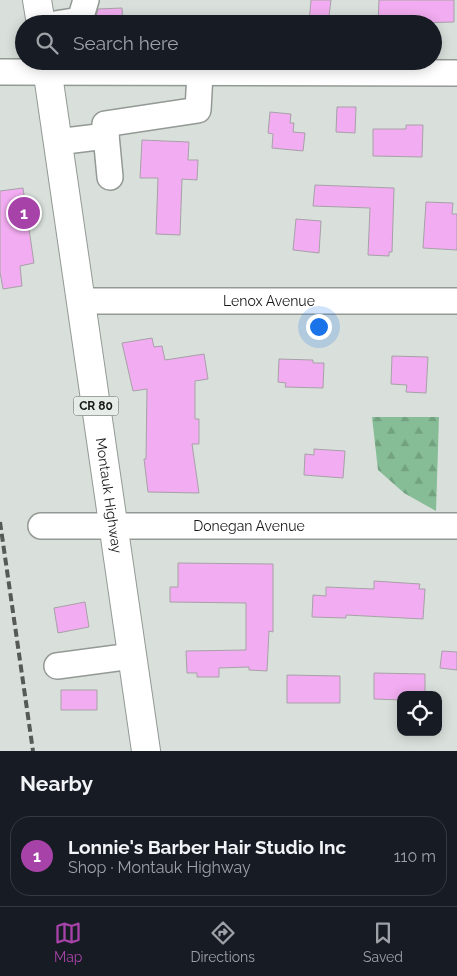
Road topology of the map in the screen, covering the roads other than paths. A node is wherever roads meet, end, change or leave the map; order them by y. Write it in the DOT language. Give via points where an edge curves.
graph roads {
  1 [pos="37,0"];
  2 [pos="86,0"];
  3 [pos="39,15"];
  4 [pos="82,15"];
  5 [pos="19,70"];
  6 [pos="47,70"];
  7 [pos="124,70"];
  8 [pos="0,72"];
  9 [pos="200,73"];
  10 [pos="457,73"];
  11 [pos="106,136"];
  12 [pos="58,142"];
  13 [pos="110,177"];
  14 [pos="457,301"];
  15 [pos="81,302"];
  16 [pos="113,525"];
  17 [pos="41,526"];
  18 [pos="457,526"];
  19 [pos="132,656"];
  20 [pos="57,666"];
  21 [pos="146,751"];
  1 -- 3 [label="main road"];
  2 -- 4 [label="street"];
  5 -- 8 [label="street"];
  6 -- 12 [label="main road, Montauk Highway / CR 80"];
  7 -- 9 [label="street"];
  9 -- 10 [label="street"];
  9 -- 11 [label="street" via="198,110 105,124"];
  11 -- 12 [label="street"];
  11 -- 13 [label="street"];
  12 -- 15 [label="main road, Montauk Highway / CR 80"];
  14 -- 15 [label="street, Lenox Avenue"];
  15 -- 16 [label="main road, Montauk Highway / CR 80"];
  16 -- 17 [label="street, Donegan Avenue"];
  16 -- 18 [label="street, Donegan Avenue"];
  16 -- 19 [label="main road, Montauk Highway / CR 80"];
  19 -- 20 [label="street"];
  19 -- 21 [label="main road, Montauk Highway / CR 80"];
}
